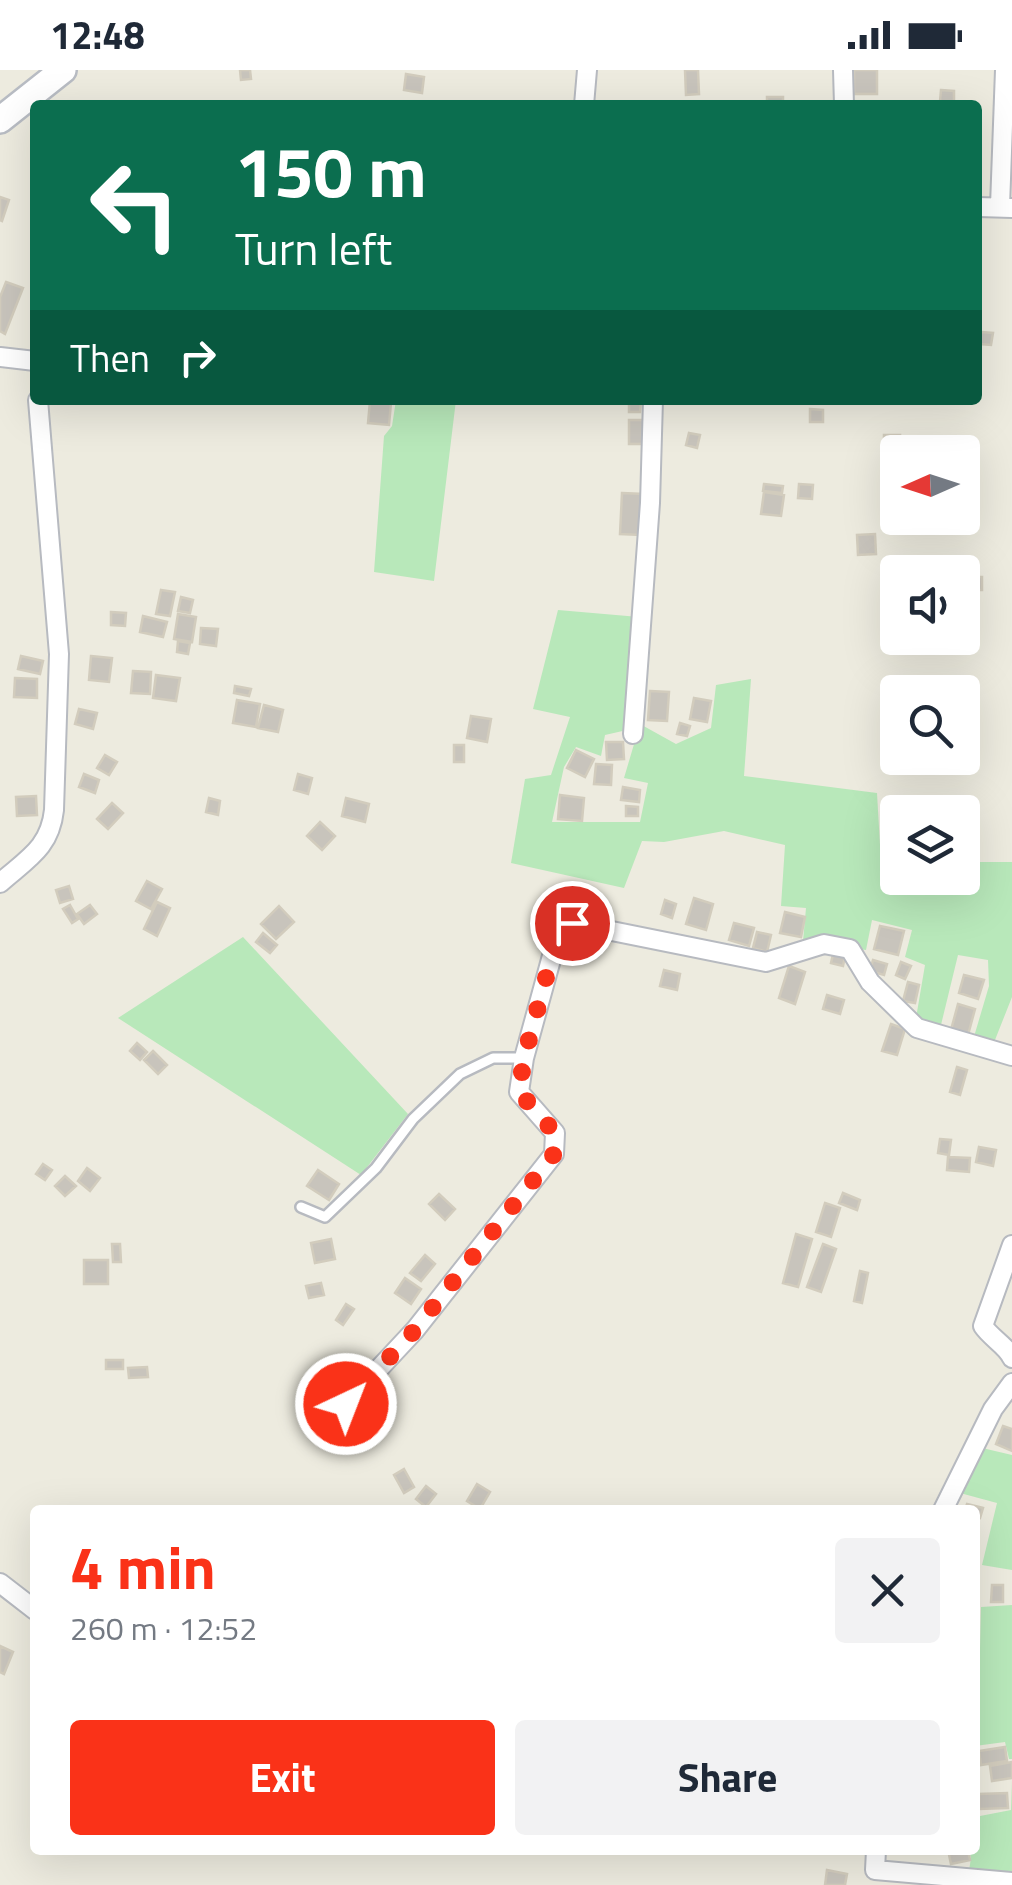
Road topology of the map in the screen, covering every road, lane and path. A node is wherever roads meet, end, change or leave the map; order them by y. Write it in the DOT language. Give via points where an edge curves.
graph roads {
  1 [pos="64,70"];
  2 [pos="587,70"];
  3 [pos="842,70"];
  4 [pos="1006,70"];
  5 [pos="584,100"];
  6 [pos="844,100"];
  7 [pos="0,120"];
  8 [pos="1006,207"];
  9 [pos="0,357"];
  10 [pos="30,365"];
  11 [pos="38,405"];
  12 [pos="654,405"];
  13 [pos="633,734"];
  14 [pos="0,883"];
  15 [pos="1012,1056"];
  16 [pos="524,1058"];
  17 [pos="300,1208"];
  18 [pos="1012,1246"];
  19 [pos="1012,1358"];
  20 [pos="1012,1383"];
  21 [pos="346,1404"];
  22 [pos="947,1505"];
  23 [pos="0,1582"];
  24 [pos="30,1606"];
  25 [pos="877,1878"];
  26 [pos="1012,1882"];
  1 -- 7 [label="street"];
  2 -- 5 [label="street"];
  3 -- 6 [label="street"];
  4 -- 8 [label="street"];
  9 -- 10 [label="street"];
  11 -- 14 [label="street" via="59,654 54,810 44,845"];
  12 -- 13 [label="street"];
  15 -- 16 [label="street" via="917,1028 870,982 850,949 824,944 766,962 572,923 558,934"];
  16 -- 17 [label="lane" via="493,1058 460,1074 325,1216"];
  16 -- 21 [label="street" via="519,1092 555,1133 554,1154 415,1330"];
  18 -- 19 [label="street" via="984,1326"];
  20 -- 22 [label="street" via="993,1408"];
  23 -- 24 [label="street"];
  25 -- 26 [label="street"];
}
